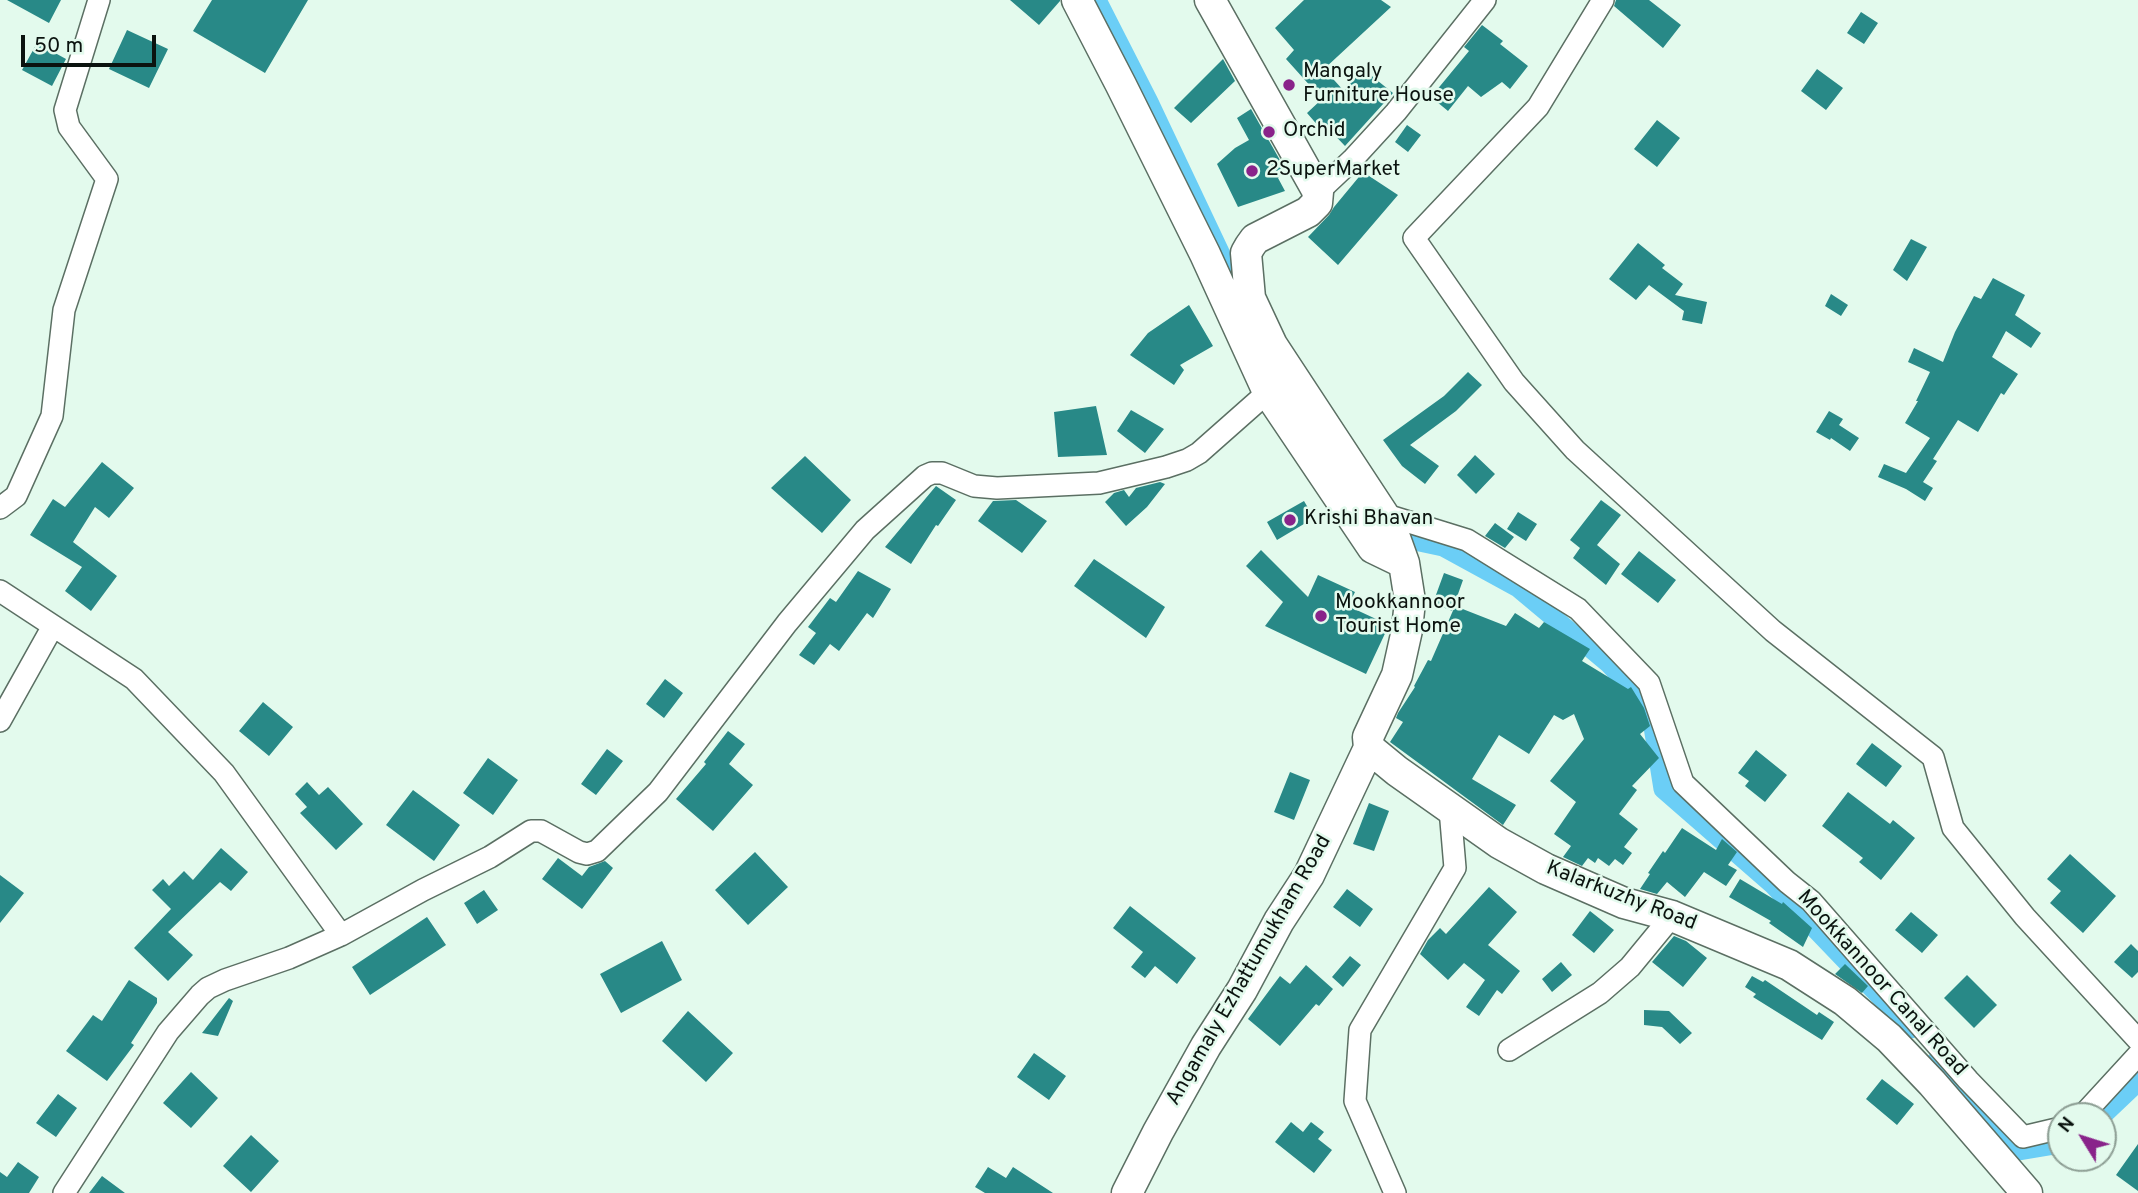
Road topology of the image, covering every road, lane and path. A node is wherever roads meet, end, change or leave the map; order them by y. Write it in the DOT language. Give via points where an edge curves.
graph roads {
  1 [pos="99,0"];
  2 [pos="1077,0"];
  3 [pos="1210,0"];
  4 [pos="1485,0"];
  5 [pos="1603,0"];
  6 [pos="1318,192"];
  7 [pos="1268,392"];
  8 [pos="0,508"];
  9 [pos="1394,538"];
  10 [pos="0,591"];
  11 [pos="53,626"];
  12 [pos="0,721"];
  13 [pos="1369,748"];
  14 [pos="1450,809"];
  15 [pos="1672,916"];
  16 [pos="341,935"];
  17 [pos="2138,1041"];
  18 [pos="1509,1050"];
  19 [pos="2138,1055"];
  20 [pos="2095,1102"];
  21 [pos="2047,1131"];
  22 [pos="64,1193"];
  23 [pos="1128,1193"];
  24 [pos="1395,1193"];
  25 [pos="2027,1193"];
  1 -- 8 [label="street" via="65,110 69,127 107,179 64,310 52,416 16,496"];
  2 -- 7 [label="main road" via="1205,254"];
  3 -- 6 [label="main road"];
  4 -- 6 [label="street" via="1396,111"];
  5 -- 17 [label="street" via="1538,107 1414,238 1514,382 1575,450 1773,631 1933,757 1953,828 2025,917"];
  6 -- 9 [label="main road" via="1317,203 1308,212 1255,239 1250,246 1246,253 1250,298 1272,345"];
  7 -- 9 [label="main road" via="1373,548"];
  7 -- 16 [label="street" via="1199,453 1166,467 1099,483 997,488 974,486 942,473 925,476 864,530 658,792 597,851 579,852 541,831 531,831"];
  9 -- 13 [label="main road" via="1410,601 1408,630 1397,675 1368,737"];
  9 -- 21 [label="street, Mookkannoor Canal Road" via="1467,540 1578,609 1649,683 1683,783 1811,901 2023,1137"];
  10 -- 11 [label="street"];
  11 -- 12 [label="street"];
  11 -- 16 [label="street" via="134,680 224,773"];
  13 -- 14 [label="main road, Kalarkuzhy Road"];
  13 -- 23 [label="main road, Angamaly Ezhattumukham Road" via="1309,875 1206,1046"];
  14 -- 15 [label="main road, Kalarkuzhy Road" via="1546,869 1624,903"];
  14 -- 24 [label="street" via="1455,868 1360,1030 1355,1101"];
  15 -- 18 [label="street" via="1630,967 1600,993"];
  15 -- 25 [label="main road, Kalarkuzhy Road" via="1789,965 1845,1001 1889,1038"];
  16 -- 22 [label="street" via="225,980 200,995 168,1032"];
  19 -- 20 [label="street"];
}
